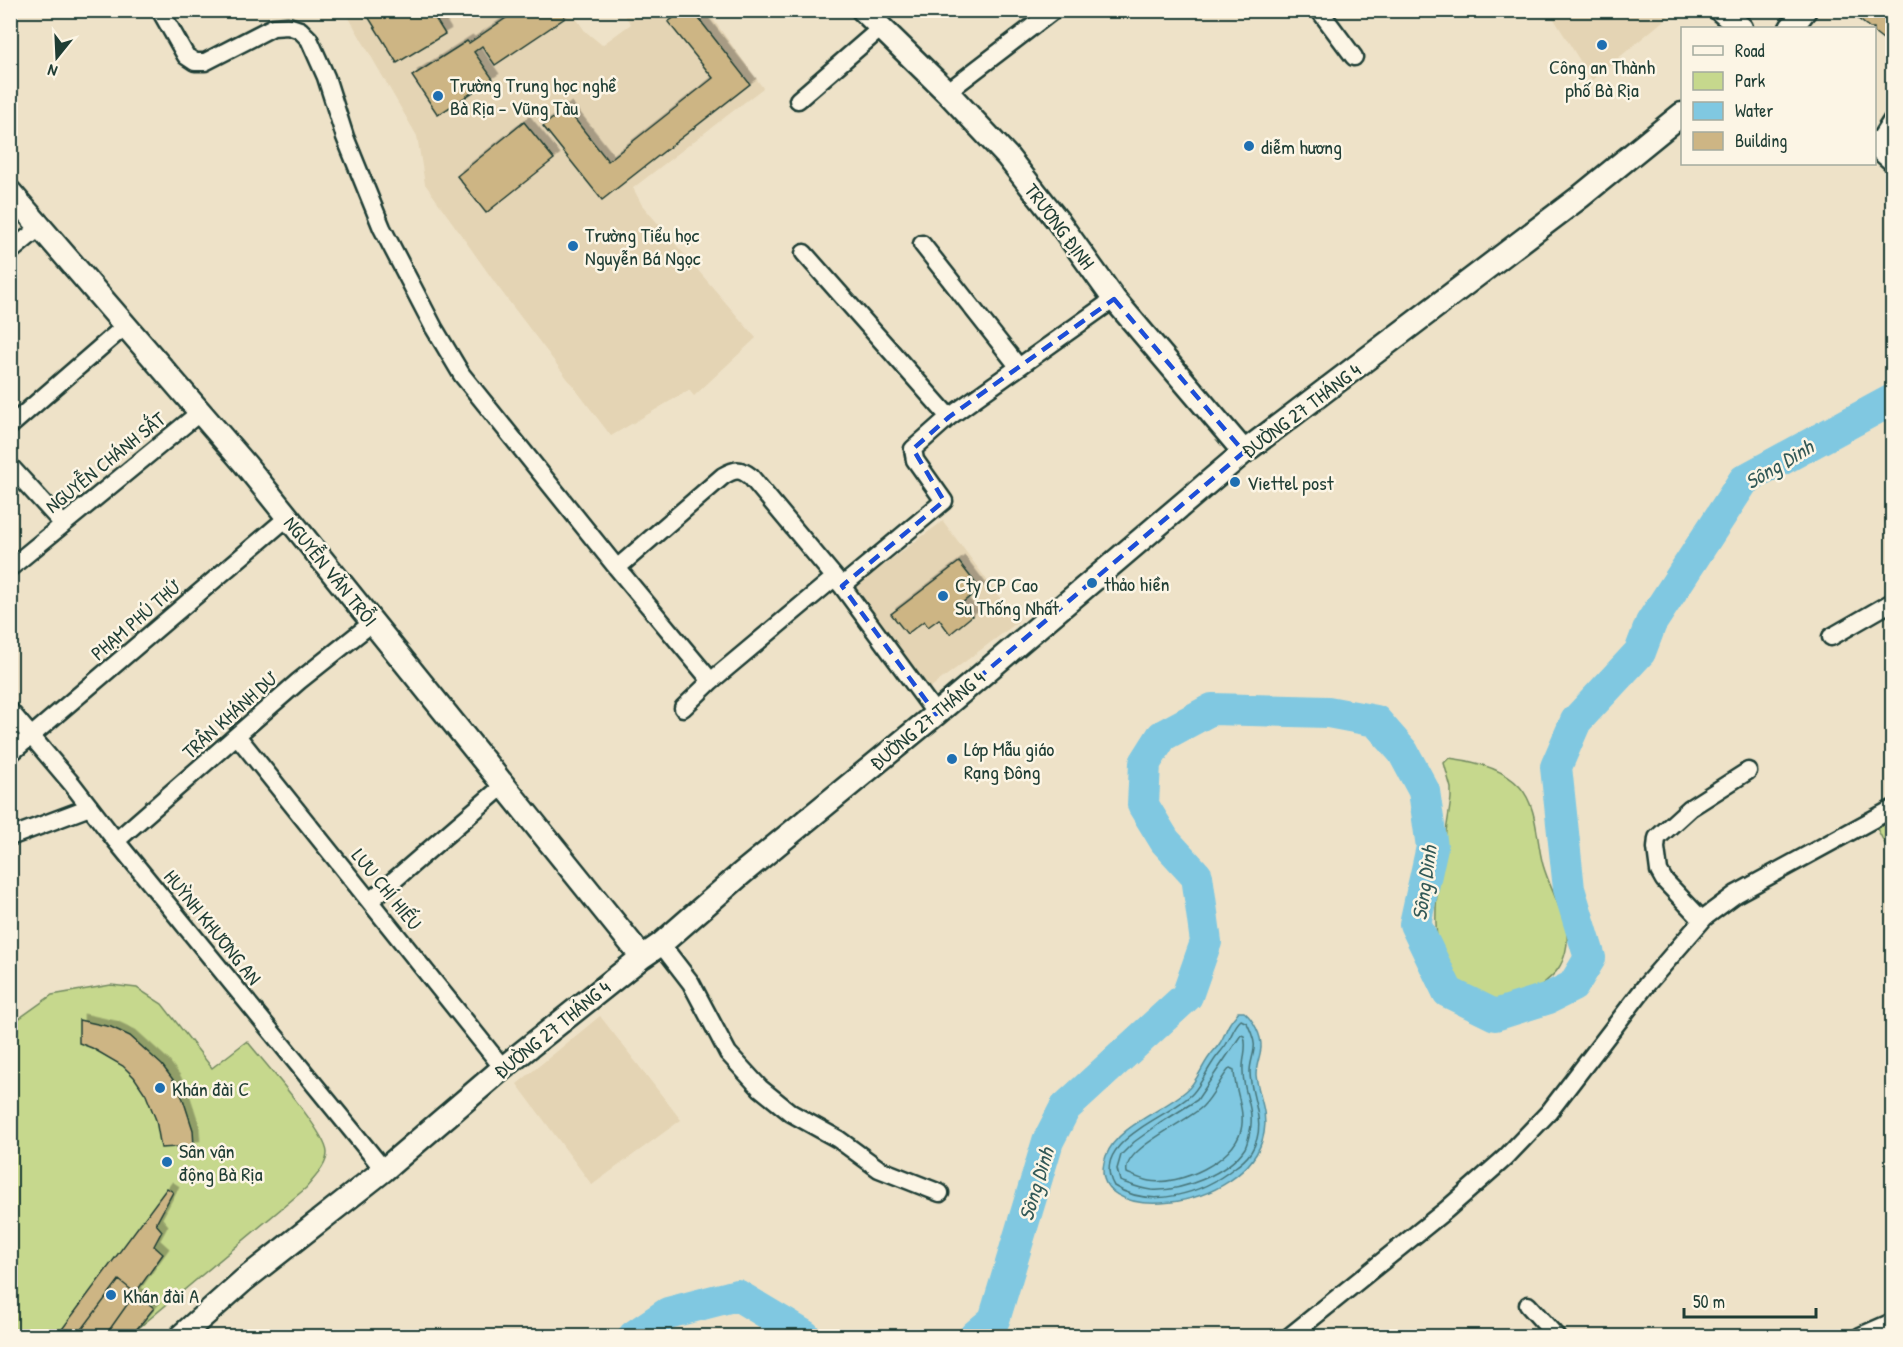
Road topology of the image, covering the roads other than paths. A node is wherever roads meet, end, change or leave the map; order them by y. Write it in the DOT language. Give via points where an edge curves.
graph roads {
  1 [pos="160,10"];
  2 [pos="863,10"];
  3 [pos="1054,10"];
  4 [pos="1319,10"];
  5 [pos="1720,10"];
  6 [pos="1805,10"];
  7 [pos="1740,27"];
  8 [pos="1792,27"];
  9 [pos="881,28"];
  10 [pos="1354,57"];
  11 [pos="947,92"];
  12 [pos="798,100"];
  13 [pos="1681,116"];
  14 [pos="1893,120"];
  15 [pos="1881,149"];
  16 [pos="10,192"];
  17 [pos="40,227"];
  18 [pos="922,244"];
  19 [pos="10,252"];
  20 [pos="804,253"];
  21 [pos="1114,300"];
  22 [pos="125,326"];
  23 [pos="1018,366"];
  24 [pos="199,413"];
  25 [pos="949,417"];
  26 [pos="10,426"];
  27 [pos="1244,452"];
  28 [pos="10,466"];
  29 [pos="288,517"];
  30 [pos="62,523"];
  31 [pos="10,568"];
  32 [pos="617,568"];
  33 [pos="838,582"];
  34 [pos="1893,602"];
  35 [pos="372,623"];
  36 [pos="1831,637"];
  37 [pos="711,681"];
  38 [pos="683,708"];
  39 [pos="10,711"];
  40 [pos="936,714"];
  41 [pos="31,736"];
  42 [pos="238,737"];
  43 [pos="10,754"];
  44 [pos="1748,771"];
  45 [pos="504,785"];
  46 [pos="90,807"];
  47 [pos="1893,809"];
  48 [pos="10,837"];
  49 [pos="116,841"];
  50 [pos="370,901"];
  51 [pos="1702,920"];
  52 [pos="661,944"];
  53 [pos="642,957"];
  54 [pos="503,1068"];
  55 [pos="384,1170"];
  56 [pos="940,1193"];
  57 [pos="1528,1305"];
  58 [pos="1893,1322"];
  59 [pos="181,1336"];
  60 [pos="1290,1336"];
  61 [pos="1556,1336"];
  62 [pos="1860,1336"];
  1 -- 32 [label="street" via="186,56 195,62 204,62 273,27 300,30 309,39 382,228 434,328 480,399"];
  2 -- 9 [label="street, TRƯƠNG ĐỊNH"];
  3 -- 11 [label="street"];
  4 -- 10 [label="street"];
  5 -- 7 [label="street"];
  6 -- 8 [label="street"];
  9 -- 11 [label="street, TRƯƠNG ĐỊNH"];
  9 -- 12 [label="street"];
  11 -- 21 [label="street, TRƯƠNG ĐỊNH" via="1029,183"];
  13 -- 27 [label="street, ĐƯỜNG 27 THÁNG 4"];
  14 -- 15 [label="street"];
  16 -- 17 [label="street, NGUYỄN VĂN TRỖI"];
  17 -- 19 [label="street"];
  17 -- 22 [label="street, NGUYỄN VĂN TRỖI"];
  18 -- 23 [label="street"];
  20 -- 25 [label="street"];
  21 -- 23 [label="street"];
  21 -- 27 [label="street, TRƯƠNG ĐỊNH"];
  22 -- 24 [label="street, NGUYỄN VĂN TRỖI"];
  22 -- 26 [label="street"];
  23 -- 25 [label="street"];
  24 -- 29 [label="street, NGUYỄN VĂN TRỖI"];
  24 -- 30 [label="street, NGUYỄN CHÁNH SẮT"];
  25 -- 33 [label="street" via="914,449 915,460 944,501"];
  27 -- 40 [label="street, ĐƯỜNG 27 THÁNG 4"];
  28 -- 30 [label="street"];
  29 -- 35 [label="street, NGUYỄN VĂN TRỖI"];
  29 -- 41 [label="street, PHẠM PHÚ THỨ"];
  30 -- 31 [label="street, NGUYỄN CHÁNH SẮT"];
  32 -- 33 [label="street" via="723,476 744,470"];
  32 -- 37 [label="street"];
  33 -- 37 [label="street"];
  33 -- 40 [label="street"];
  34 -- 36 [label="street"];
  35 -- 42 [label="street, TRẦN KHÁNH DƯ" via="299,681"];
  35 -- 45 [label="street, NGUYỄN VĂN TRỖI"];
  37 -- 38 [label="street"];
  39 -- 41 [label="street, HUỲNH KHƯƠNG AN"];
  40 -- 52 [label="street, ĐƯỜNG 27 THÁNG 4"];
  41 -- 43 [label="street, PHẠM PHÚ THỨ"];
  41 -- 46 [label="street, HUỲNH KHƯƠNG AN"];
  42 -- 49 [label="street, TRẦN KHÁNH DƯ"];
  42 -- 50 [label="street, LƯU CHÍ HIẾU"];
  44 -- 51 [label="street" via="1690,808 1657,838 1659,872"];
  45 -- 50 [label="street"];
  45 -- 53 [label="street, NGUYỄN VĂN TRỖI"];
  46 -- 48 [label="street"];
  46 -- 49 [label="street, HUỲNH KHƯƠNG AN"];
  47 -- 51 [label="street" via="1736,894"];
  49 -- 55 [label="street, HUỲNH KHƯƠNG AN"];
  50 -- 54 [label="street, LƯU CHÍ HIẾU"];
  51 -- 60 [label="street" via="1647,984 1549,1112 1505,1158"];
  52 -- 53 [label="street, ĐƯỜNG 27 THÁNG 4"];
  52 -- 56 [label="street" via="691,983 728,1053 760,1088 791,1113 838,1139 879,1169"];
  53 -- 54 [label="street, ĐƯỜNG 27 THÁNG 4"];
  54 -- 55 [label="street, ĐƯỜNG 27 THÁNG 4"];
  55 -- 59 [label="street, ĐƯỜNG 27 THÁNG 4" via="244,1280"];
  57 -- 61 [label="street"];
  58 -- 62 [label="street"];
}
